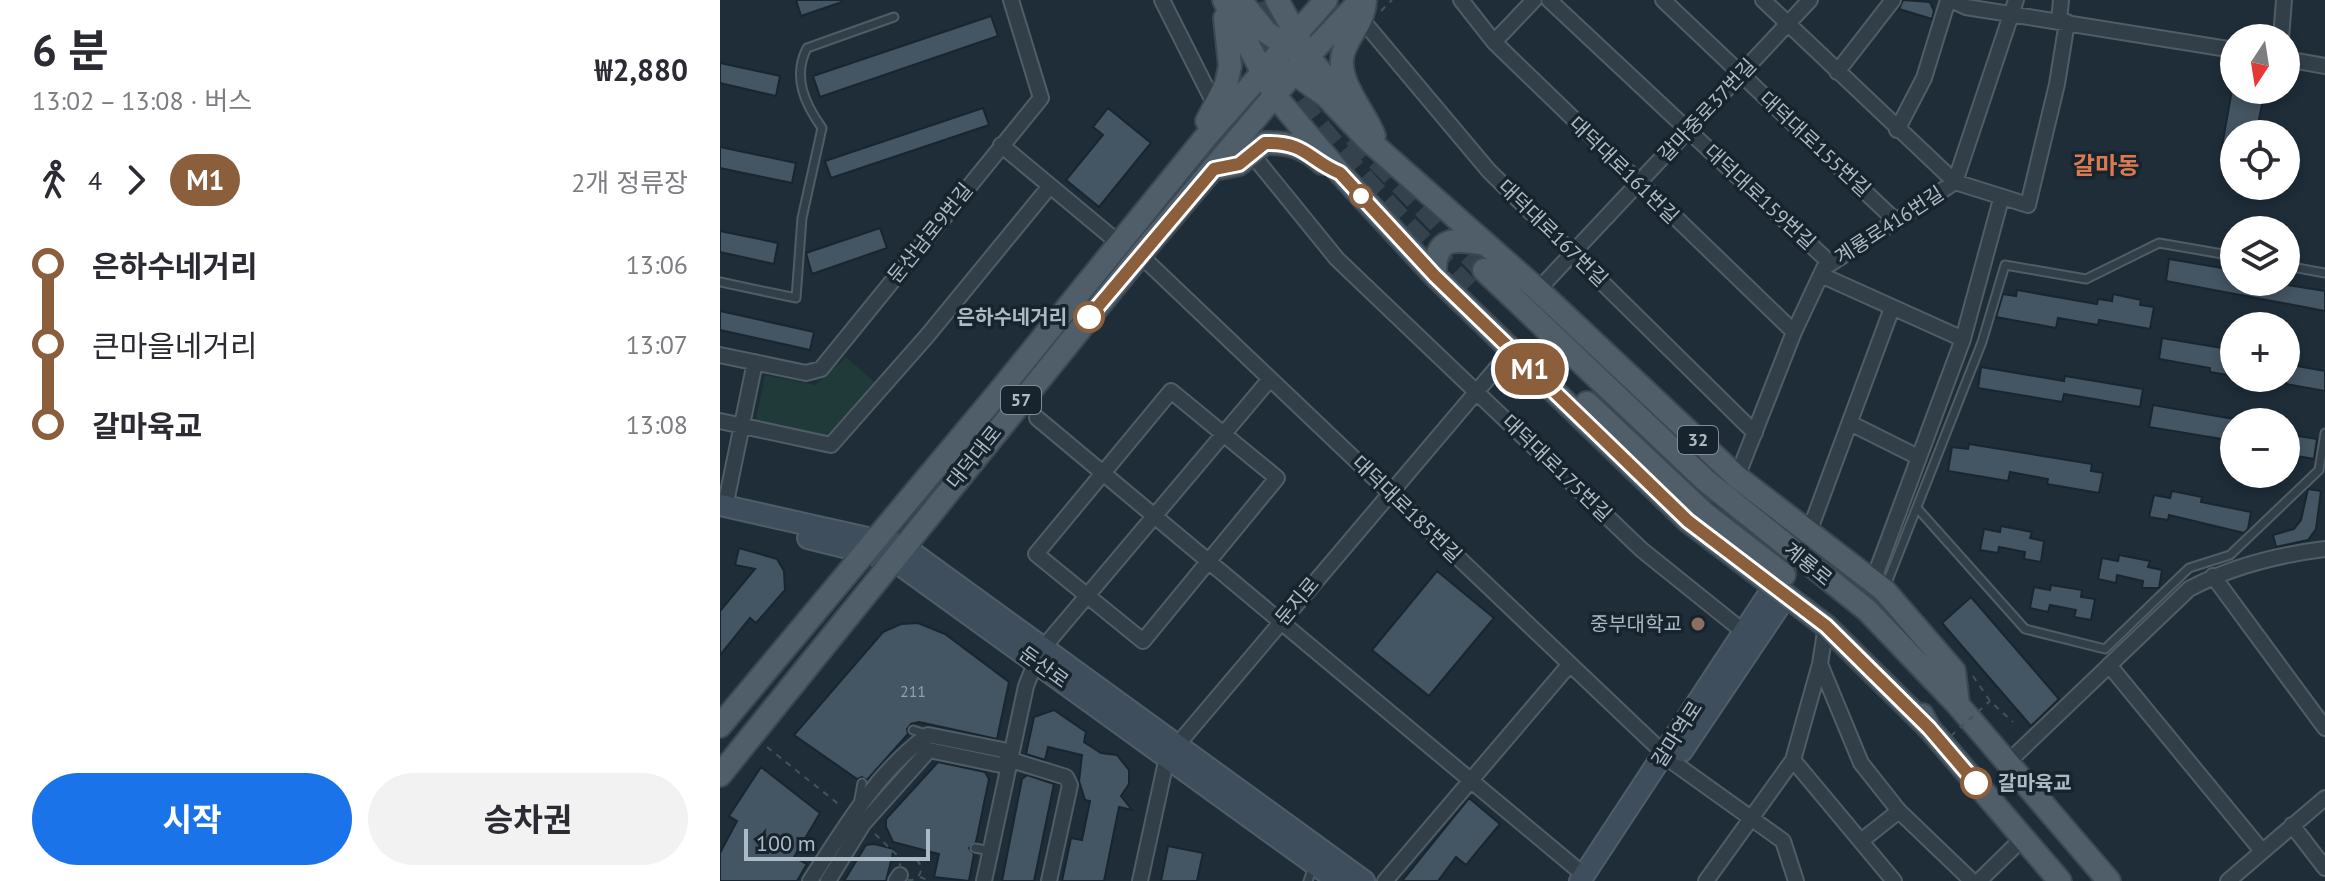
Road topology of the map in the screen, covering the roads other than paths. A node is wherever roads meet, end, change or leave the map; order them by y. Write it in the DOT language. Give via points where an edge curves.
graph roads {
  1 [pos="1011,0"];
  2 [pos="1162,0"];
  3 [pos="1222,0"];
  4 [pos="1240,0"];
  5 [pos="1277,0"];
  6 [pos="1326,0"];
  7 [pos="1461,0"];
  8 [pos="1534,0"];
  9 [pos="1549,0"];
  10 [pos="1663,0"];
  11 [pos="1763,0"];
  12 [pos="1810,0"];
  13 [pos="1893,0"];
  14 [pos="1950,0"];
  15 [pos="2061,0"];
  16 [pos="2284,0"];
  17 [pos="2014,7"];
  18 [pos="1367,9"];
  19 [pos="894,17"];
  20 [pos="2063,21"];
  21 [pos="1787,24"];
  22 [pos="2282,24"];
  23 [pos="1288,40"];
  24 [pos="1494,42"];
  25 [pos="2220,48"];
  26 [pos="2300,62"];
  27 [pos="1301,64"];
  28 [pos="2325,66"];
  29 [pos="1261,72"];
  30 [pos="1837,72"];
  31 [pos="1740,74"];
  32 [pos="1276,97"];
  33 [pos="1215,105"];
  34 [pos="1688,130"];
  35 [pos="1897,130"];
  36 [pos="1205,138"];
  37 [pos="1374,138"];
  38 [pos="1001,145"];
  39 [pos="1251,153"];
  40 [pos="1214,169"];
  41 [pos="1340,173"];
  42 [pos="1955,182"];
  43 [pos="1416,184"];
  44 [pos="1637,184"];
  45 [pos="1050,186"];
  46 [pos="2001,199"];
  47 [pos="1897,222"];
  48 [pos="1120,244"];
  49 [pos="1486,244"];
  50 [pos="1576,253"];
  51 [pos="2220,254"];
  52 [pos="1140,255"];
  53 [pos="1825,268"];
  54 [pos="2300,269"];
  55 [pos="1484,270"];
  56 [pos="2325,273"];
  57 [pos="1435,276"];
  58 [pos="720,282"];
  59 [pos="1468,288"];
  60 [pos="1538,290"];
  61 [pos="1892,308"];
  62 [pos="1794,332"];
  63 [pos="1963,339"];
  64 [pos="1511,351"];
  65 [pos="720,355"];
  66 [pos="755,362"];
  67 [pos="1270,379"];
  68 [pos="1475,389"];
  69 [pos="1037,418"];
  70 [pos="720,421"];
  71 [pos="1850,423"];
  72 [pos="742,425"];
  73 [pos="1755,433"];
  74 [pos="2325,433"];
  75 [pos="1224,434"];
  76 [pos="1918,457"];
  77 [pos="2322,471"];
  78 [pos="1103,473"];
  79 [pos="1737,477"];
  80 [pos="1388,491"];
  81 [pos="1917,508"];
  82 [pos="722,510"];
  83 [pos="1155,516"];
  84 [pos="1809,532"];
  85 [pos="871,545"];
  86 [pos="2325,547"];
  87 [pos="898,552"];
  88 [pos="1208,561"];
  89 [pos="2213,576"];
  90 [pos="1878,586"];
  91 [pos="2180,587"];
  92 [pos="1780,591"];
  93 [pos="1089,595"];
  94 [pos="1280,621"];
  95 [pos="1826,626"];
  96 [pos="1744,632"];
  97 [pos="1040,655"];
  98 [pos="1570,664"];
  99 [pos="1820,664"];
  100 [pos="2109,665"];
  101 [pos="1958,705"];
  102 [pos="720,726"];
  103 [pos="1929,728"];
  104 [pos="2325,728"];
  105 [pos="913,730"];
  106 [pos="928,735"];
  107 [pos="1173,752"];
  108 [pos="1669,758"];
  109 [pos="1011,760"];
  110 [pos="1793,760"];
  111 [pos="2006,764"];
  112 [pos="720,775"];
  113 [pos="1471,781"];
  114 [pos="862,783"];
  115 [pos="2325,798"];
  116 [pos="852,809"];
  117 [pos="1899,811"];
  118 [pos="1749,817"];
  119 [pos="2292,825"];
  120 [pos="2023,838"];
  121 [pos="1861,841"];
  122 [pos="2262,851"];
  123 [pos="1315,866"];
  124 [pos="2325,868"];
  125 [pos="1586,879"];
  126 [pos="810,881"];
  127 [pos="828,881"];
  128 [pos="984,881"];
  129 [pos="1049,881"];
  130 [pos="1140,881"];
  131 [pos="1338,881"];
  132 [pos="1364,881"];
  133 [pos="1385,881"];
  134 [pos="1706,881"];
  135 [pos="1796,881"];
  136 [pos="1894,881"];
  137 [pos="1972,881"];
  138 [pos="1979,881"];
  139 [pos="2060,881"];
  140 [pos="2109,881"];
  141 [pos="2228,881"];
  1 -- 38 [label="street, 둔산남로9번길" via="1042,93"];
  2 -- 33 [label="street"];
  3 -- 29 [label="main road, 32"];
  3 -- 33 [label="main road" via="1230,66"];
  4 -- 23 [label="main road" via="1254,19"];
  5 -- 23 [label="main road"];
  6 -- 23 [label="main road, 대덕대로"];
  7 -- 24 [label="street, 대덕대로161번길"];
  8 -- 24 [label="street"];
  9 -- 34 [label="street, 대덕대로159번길"];
  10 -- 31 [label="street, 대덕대로155번길"];
  11 -- 21 [label="street"];
  12 -- 21 [label="street, 갈마중로37번길"];
  13 -- 30 [label="street"];
  14 -- 17 [label="street" via="1966,7"];
  14 -- 35 [label="street" via="1924,78"];
  15 -- 20 [label="street"];
  16 -- 22 [label="street"];
  17 -- 20 [label="street"];
  17 -- 42 [label="street, 계룡로416번길"];
  18 -- 27 [label="main road, 대덕대로"];
  18 -- 37 [label="main road" via="1346,46 1342,68"];
  18 -- 50 [label="street, 대덕대로167번길" via="1489,171"];
  19 -- 58 [label="lane" via="807,48 803,57 799,79 809,110 822,128 802,218 796,298"];
  20 -- 25 [label="street"];
  20 -- 46 [label="street" via="2057,84 2028,205"];
  21 -- 30 [label="street"];
  21 -- 31 [label="street, 갈마중로37번길"];
  23 -- 27 [label="main road"];
  23 -- 29 [label="main road, 대덕대로 / 57"];
  24 -- 44 [label="street, 대덕대로161번길"];
  26 -- 28 [label="street"];
  27 -- 29 [label="main road"];
  27 -- 32 [label="main road, 대덕대로 / 57"];
  27 -- 37 [label="main road, 32"];
  27 -- 43 [label="main road" via="1326,96"];
  29 -- 32 [label="main road, 32"];
  29 -- 36 [label="main road, 대덕대로 / 57"];
  30 -- 35 [label="street"];
  31 -- 34 [label="street, 갈마중로37번길"];
  31 -- 47 [label="street, 대덕대로155번길"];
  32 -- 40 [label="main road, 대덕대로 / 57"];
  32 -- 41 [label="main road, 32"];
  33 -- 36 [label="main road" via="1207,115"];
  34 -- 44 [label="street, 갈마중로37번길"];
  34 -- 53 [label="street, 대덕대로159번길"];
  35 -- 42 [label="street"];
  36 -- 48 [label="main road, 대덕대로 / 57"];
  37 -- 43 [label="main road, 32"];
  38 -- 45 [label="street"];
  38 -- 66 [label="street, 둔산남로9번길" via="821,369 806,373"];
  39 -- 40 [label="main road" via="1239,164"];
  39 -- 41 [label="main road" via="1265,143 1295,146"];
  39 -- 68 [label="street, 대덕대로175번길" via="1337,259"];
  40 -- 52 [label="main road, 대덕대로 / 57"];
  41 -- 57 [label="main road, 32"];
  42 -- 46 [label="street"];
  42 -- 47 [label="street, 계룡로416번길"];
  43 -- 49 [label="main road, 32"];
  44 -- 50 [label="street, 갈마중로37번길"];
  44 -- 62 [label="street, 대덕대로161번길"];
  45 -- 48 [label="street"];
  45 -- 72 [label="street" via="831,445"];
  46 -- 63 [label="street"];
  47 -- 53 [label="street, 계룡로416번길"];
  48 -- 85 [label="main road, 대덕대로 / 57"];
  49 -- 57 [label="main road" via="1457,240 1442,245 1436,253"];
  49 -- 60 [label="main road, 32"];
  50 -- 60 [label="street, 갈마중로37번길"];
  50 -- 73 [label="street, 대덕대로167번길"];
  51 -- 81 [label="lane" via="2159,243 2086,279 2005,265 1982,342"];
  52 -- 67 [label="street, 대덕대로185번길"];
  52 -- 87 [label="main road, 대덕대로 / 57"];
  53 -- 61 [label="street, 대덕대로159번길"];
  53 -- 62 [label="street, 계룡로416번길"];
  54 -- 56 [label="lane"];
  55 -- 101 [label="main road, 계룡로 / 32" via="1705,480 1867,610"];
  57 -- 64 [label="main road, 32"];
  59 -- 103 [label="main road, 계룡로 / 32" via="1705,514 1864,642 1907,688"];
  60 -- 79 [label="main road, 32"];
  61 -- 63 [label="street, 대덕대로159번길"];
  61 -- 71 [label="street, 계룡로"];
  62 -- 73 [label="street, 계룡로416번길"];
  63 -- 76 [label="street"];
  64 -- 68 [label="street, 둔지로"];
  64 -- 92 [label="main road, 32" via="1688,521"];
  65 -- 66 [label="street, 둔산남로9번길"];
  66 -- 72 [label="street"];
  67 -- 75 [label="street, 둔산로"];
  67 -- 80 [label="street, 대덕대로185번길"];
  68 -- 80 [label="street, 둔지로"];
  68 -- 96 [label="street, 대덕대로175번길" via="1642,550"];
  69 -- 78 [label="street"];
  70 -- 72 [label="street"];
  71 -- 76 [label="street"];
  71 -- 84 [label="street, 계룡로"];
  72 -- 82 [label="street"];
  73 -- 79 [label="street, 계룡로416번길"];
  74 -- 77 [label="lane"];
  75 -- 78 [label="street" via="1171,391"];
  75 -- 83 [label="street, 둔산로"];
  75 -- 88 [label="street" via="1277,478"];
  76 -- 90 [label="street"];
  77 -- 91 [label="lane" via="2230,555 2189,568"];
  78 -- 83 [label="street"];
  78 -- 93 [label="street" via="1036,554"];
  79 -- 84 [label="main road, 32"];
  80 -- 94 [label="street, 둔지로"];
  80 -- 98 [label="street, 대덕대로185번길"];
  81 -- 90 [label="lane"];
  81 -- 91 [label="lane" via="2025,629 2105,649"];
  82 -- 85 [label="street, 둔산로"];
  83 -- 88 [label="street"];
  83 -- 93 [label="street, 둔산로"];
  84 -- 90 [label="main road, 32"];
  85 -- 87 [label="street, 둔산로"];
  85 -- 102 [label="main road, 대덕대로 / 57"];
  86 -- 89 [label="street"];
  87 -- 97 [label="street, 둔산로"];
  87 -- 112 [label="main road, 대덕대로 / 57"];
  88 -- 93 [label="street" via="1143,641"];
  88 -- 94 [label="street"];
  89 -- 91 [label="street"];
  89 -- 104 [label="street"];
  90 -- 101 [label="main road, 32" via="1954,671"];
  91 -- 100 [label="street"];
  92 -- 95 [label="main road, 32"];
  92 -- 96 [label="street, 갈마역로"];
  92 -- 108 [label="street, 갈마역로"];
  93 -- 97 [label="street, 둔산로"];
  94 -- 107 [label="street, 둔지로"];
  94 -- 113 [label="street"];
  95 -- 99 [label="street"];
  95 -- 103 [label="main road, 32"];
  96 -- 108 [label="street, 갈마역로"];
  97 -- 107 [label="street, 둔산로"];
  97 -- 109 [label="street" via="1026,686"];
  98 -- 108 [label="street, 대덕대로185번길"];
  98 -- 113 [label="street"];
  99 -- 110 [label="street"];
  99 -- 117 [label="street" via="1861,763"];
  100 -- 111 [label="street"];
  100 -- 122 [label="street"];
  101 -- 111 [label="main road, 계룡로 / 32"];
  103 -- 120 [label="main road, 계룡로 / 32"];
  105 -- 106 [label="lane"];
  106 -- 109 [label="street" via="1003,750"];
  106 -- 116 [label="street"];
  107 -- 123 [label="street, 둔산로"];
  107 -- 130 [label="street, 둔지로"];
  108 -- 118 [label="street, 대덕대로185번길"];
  108 -- 125 [label="street, 갈마역로"];
  109 -- 127 [label="street" via="1001,765 929,750 863,824"];
  109 -- 128 [label="street" via="983,849"];
  109 -- 129 [label="street" via="1066,777 1070,785"];
  110 -- 118 [label="street"];
  110 -- 121 [label="street"];
  111 -- 140 [label="main road, 계룡로 / 32"];
  113 -- 125 [label="street"];
  113 -- 133 [label="street"];
  114 -- 116 [label="lane"];
  115 -- 119 [label="street"];
  116 -- 126 [label="street"];
  117 -- 121 [label="street"];
  117 -- 137 [label="street"];
  118 -- 134 [label="street"];
  118 -- 135 [label="street, 대덕대로185번길" via="1783,841"];
  119 -- 122 [label="street"];
  119 -- 124 [label="street"];
  120 -- 138 [label="street"];
  120 -- 139 [label="main road, 계룡로 / 32"];
  121 -- 136 [label="street"];
  122 -- 141 [label="street"];
  123 -- 131 [label="street, 둔산로"];
  123 -- 132 [label="street, 둔산로"];
}
